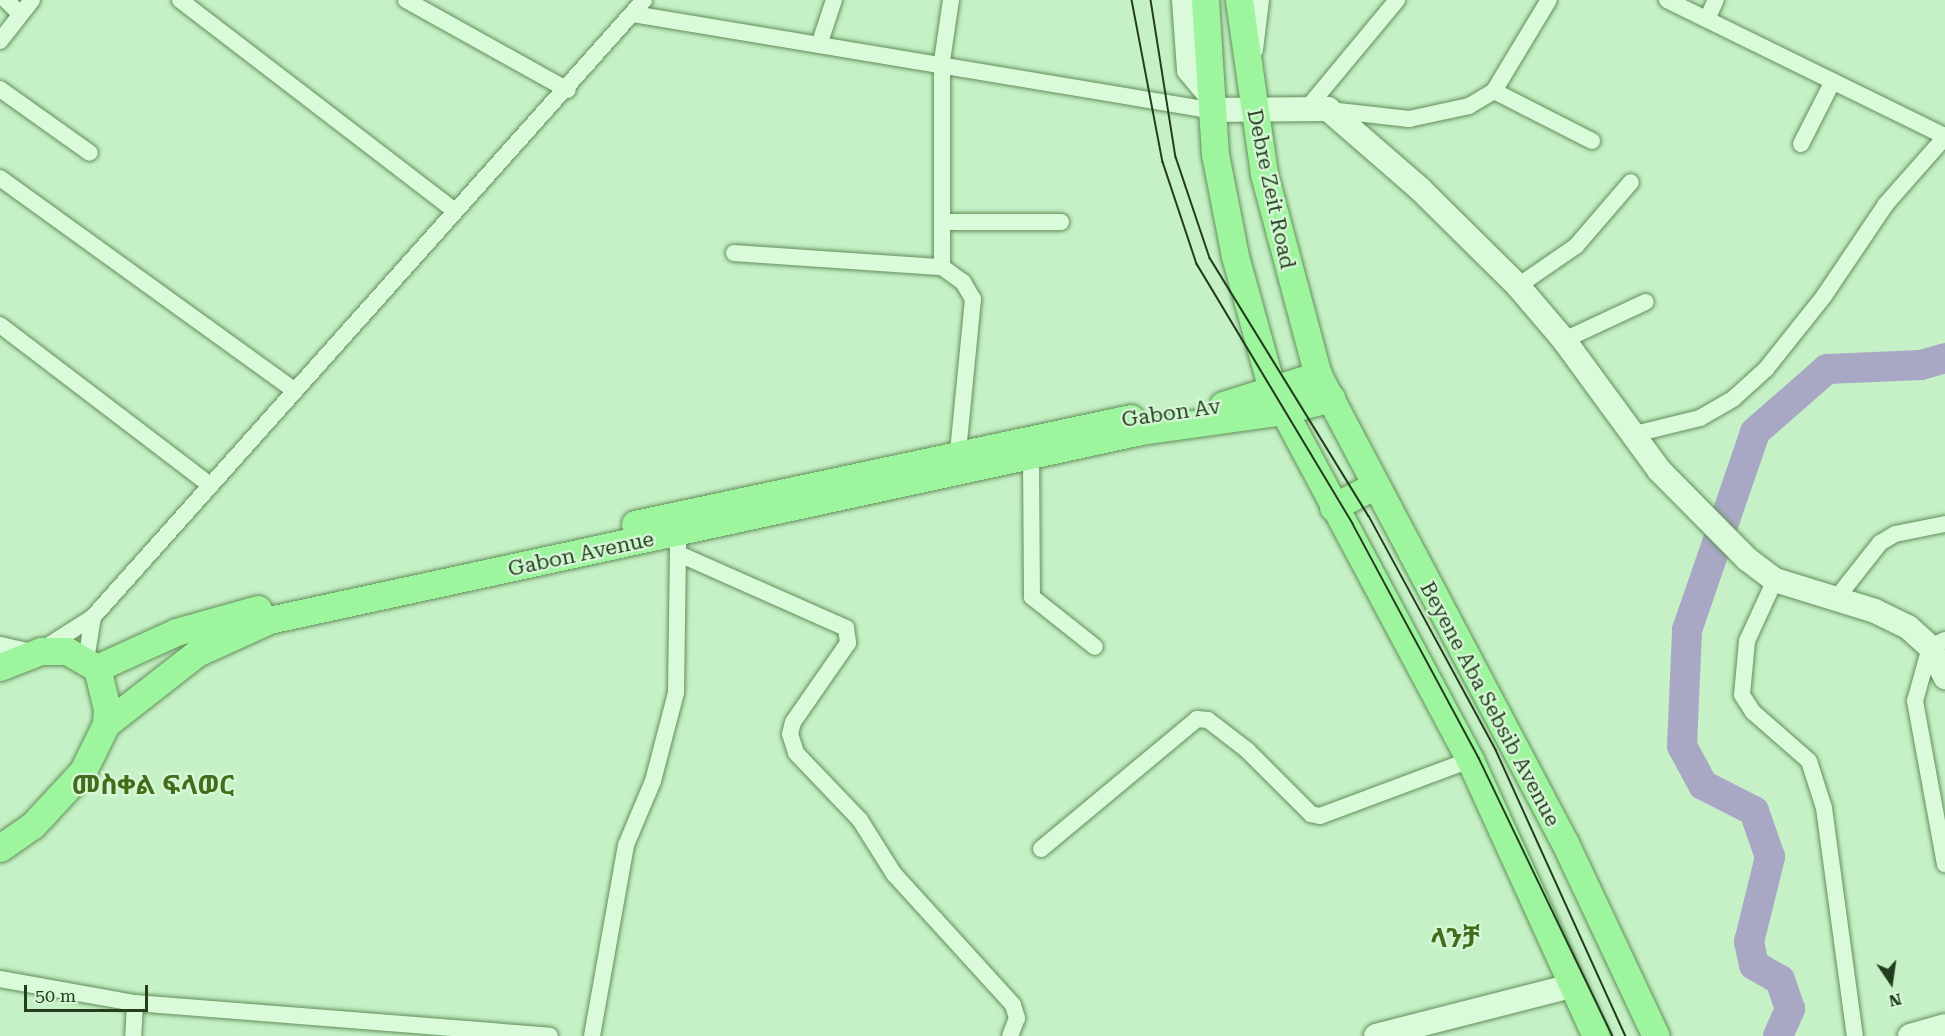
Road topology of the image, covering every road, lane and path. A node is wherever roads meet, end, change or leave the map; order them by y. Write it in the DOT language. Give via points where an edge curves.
graph roads {
  1 [pos="6,0"];
  2 [pos="32,0"];
  3 [pos="180,0"];
  4 [pos="406,0"];
  5 [pos="644,0"];
  6 [pos="834,0"];
  7 [pos="951,0"];
  8 [pos="1184,0"];
  9 [pos="1205,0"];
  10 [pos="1239,0"];
  11 [pos="1257,0"];
  12 [pos="1397,0"];
  13 [pos="1549,0"];
  14 [pos="1667,0"];
  15 [pos="1716,0"];
  16 [pos="21,14"];
  17 [pos="633,14"];
  18 [pos="1707,19"];
  19 [pos="0,41"];
  20 [pos="820,42"];
  21 [pos="942,61"];
  22 [pos="1248,72"];
  23 [pos="1831,85"];
  24 [pos="0,89"];
  25 [pos="568,90"];
  26 [pos="1494,91"];
  27 [pos="1209,102"];
  28 [pos="1254,108"];
  29 [pos="1319,108"];
  30 [pos="1945,137"];
  31 [pos="1592,141"];
  32 [pos="1801,144"];
  33 [pos="90,153"];
  34 [pos="0,178"];
  35 [pos="1631,182"];
  36 [pos="454,210"];
  37 [pos="943,222"];
  38 [pos="1061,222"];
  39 [pos="734,253"];
  40 [pos="942,267"];
  41 [pos="1518,286"];
  42 [pos="1646,302"];
  43 [pos="0,325"];
  44 [pos="1564,340"];
  45 [pos="1325,386"];
  46 [pos="293,389"];
  47 [pos="1277,400"];
  48 [pos="1635,434"];
  49 [pos="1025,447"];
  50 [pos="1083,447"];
  51 [pos="958,451"];
  52 [pos="211,486"];
  53 [pos="1374,486"];
  54 [pos="1333,507"];
  55 [pos="1945,524"];
  56 [pos="676,534"];
  57 [pos="1776,580"];
  58 [pos="1835,600"];
  59 [pos="93,617"];
  60 [pos="1937,643"];
  61 [pos="1095,647"];
  62 [pos="0,649"];
  63 [pos="34,653"];
  64 [pos="91,664"];
  65 [pos="0,667"];
  66 [pos="1945,677"];
  67 [pos="106,724"];
  68 [pos="1470,760"];
  69 [pos="0,848"];
  70 [pos="1041,849"];
  71 [pos="1945,864"];
  72 [pos="0,979"];
  73 [pos="1575,985"];
  74 [pos="135,1003"];
  75 [pos="1945,1026"];
  76 [pos="439,1031"];
  77 [pos="133,1036"];
  78 [pos="550,1036"];
  79 [pos="592,1036"];
  80 [pos="1010,1036"];
  81 [pos="1376,1036"];
  82 [pos="1596,1036"];
  83 [pos="1656,1036"];
  84 [pos="1855,1036"];
  85 [pos="1910,1036"];
  1 -- 16 [label="street"];
  2 -- 16 [label="street"];
  3 -- 36 [label="street"];
  4 -- 25 [label="street"];
  5 -- 17 [label="street"];
  6 -- 20 [label="street"];
  7 -- 21 [label="street"];
  8 -- 27 [label="street" via="1189,70"];
  9 -- 27 [label="main road"];
  10 -- 22 [label="main road, Debre Zeit Road"];
  11 -- 22 [label="street"];
  12 -- 29 [label="street"];
  13 -- 26 [label="street"];
  14 -- 18 [label="street"];
  15 -- 18 [label="street"];
  16 -- 19 [label="street"];
  17 -- 20 [label="street"];
  17 -- 25 [label="street"];
  18 -- 23 [label="street"];
  20 -- 21 [label="street"];
  21 -- 27 [label="street"];
  21 -- 37 [label="street"];
  22 -- 28 [label="main road, Debre Zeit Road"];
  23 -- 30 [label="street"];
  23 -- 32 [label="street"];
  24 -- 33 [label="street"];
  25 -- 36 [label="street"];
  26 -- 29 [label="street" via="1445,114 1409,119"];
  26 -- 31 [label="street"];
  27 -- 28 [label="street"];
  27 -- 47 [label="main road" via="1235,256"];
  28 -- 29 [label="street"];
  28 -- 45 [label="main road, Debre Zeit Road" via="1277,235"];
  29 -- 41 [label="street" via="1420,189"];
  30 -- 48 [label="street" via="1886,204 1824,296 1766,369 1734,398 1700,418"];
  34 -- 46 [label="street"];
  35 -- 41 [label="street" via="1576,246"];
  36 -- 46 [label="street"];
  37 -- 38 [label="street"];
  37 -- 40 [label="street"];
  39 -- 40 [label="street"];
  40 -- 51 [label="street" via="963,282 973,299"];
  41 -- 44 [label="street"];
  42 -- 44 [label="street"];
  43 -- 52 [label="street"];
  44 -- 48 [label="street"];
  45 -- 47 [label="main road"];
  45 -- 53 [label="main road, Beyene Aba Sebsib Avenue"];
  46 -- 52 [label="street"];
  47 -- 49 [label="main road, Gabon Av"];
  47 -- 50 [label="main road, Gabon Av"];
  47 -- 54 [label="main road"];
  48 -- 57 [label="street" via="1659,471 1747,559"];
  49 -- 50 [label="main road, Gabon Avenue"];
  49 -- 51 [label="main road, Gabon Avenue"];
  49 -- 56 [label="main road, Gabon Avenue"];
  49 -- 61 [label="street" via="1032,597"];
  51 -- 56 [label="main road, Gabon Avenue"];
  52 -- 59 [label="street"];
  53 -- 54 [label="main road"];
  53 -- 83 [label="main road, Beyene Aba Sebsib Avenue" via="1565,843"];
  54 -- 68 [label="main road"];
  55 -- 58 [label="street" via="1895,534 1880,543"];
  56 -- 64 [label="main road, Gabon Avenue" via="212,620"];
  56 -- 67 [label="main road, Gabon Avenue" via="244,628 197,653"];
  56 -- 79 [label="street" via="676,693 653,781 626,845"];
  56 -- 80 [label="street" via="846,628 848,643 793,722 790,734 796,753 860,820 894,874 1012,1005 1017,1018"];
  57 -- 58 [label="street"];
  57 -- 84 [label="street" via="1747,641 1742,695 1753,712 1809,761 1824,808"];
  58 -- 60 [label="street" via="1875,610"];
  59 -- 63 [label="street"];
  59 -- 64 [label="street"];
  60 -- 66 [label="street"];
  60 -- 71 [label="street" via="1915,701"];
  62 -- 63 [label="street"];
  63 -- 64 [label="main road" via="67,651"];
  63 -- 65 [label="main road"];
  64 -- 67 [label="main road" via="107,697"];
  67 -- 69 [label="main road" via="83,771 63,797"];
  68 -- 70 [label="street" via="1320,816 1311,814 1255,756 1208,720 1197,719"];
  68 -- 73 [label="main road"];
  72 -- 74 [label="street"];
  73 -- 81 [label="street"];
  73 -- 82 [label="main road"];
  74 -- 76 [label="street"];
  74 -- 77 [label="street"];
  75 -- 85 [label="street"];
  76 -- 78 [label="street"];
}
